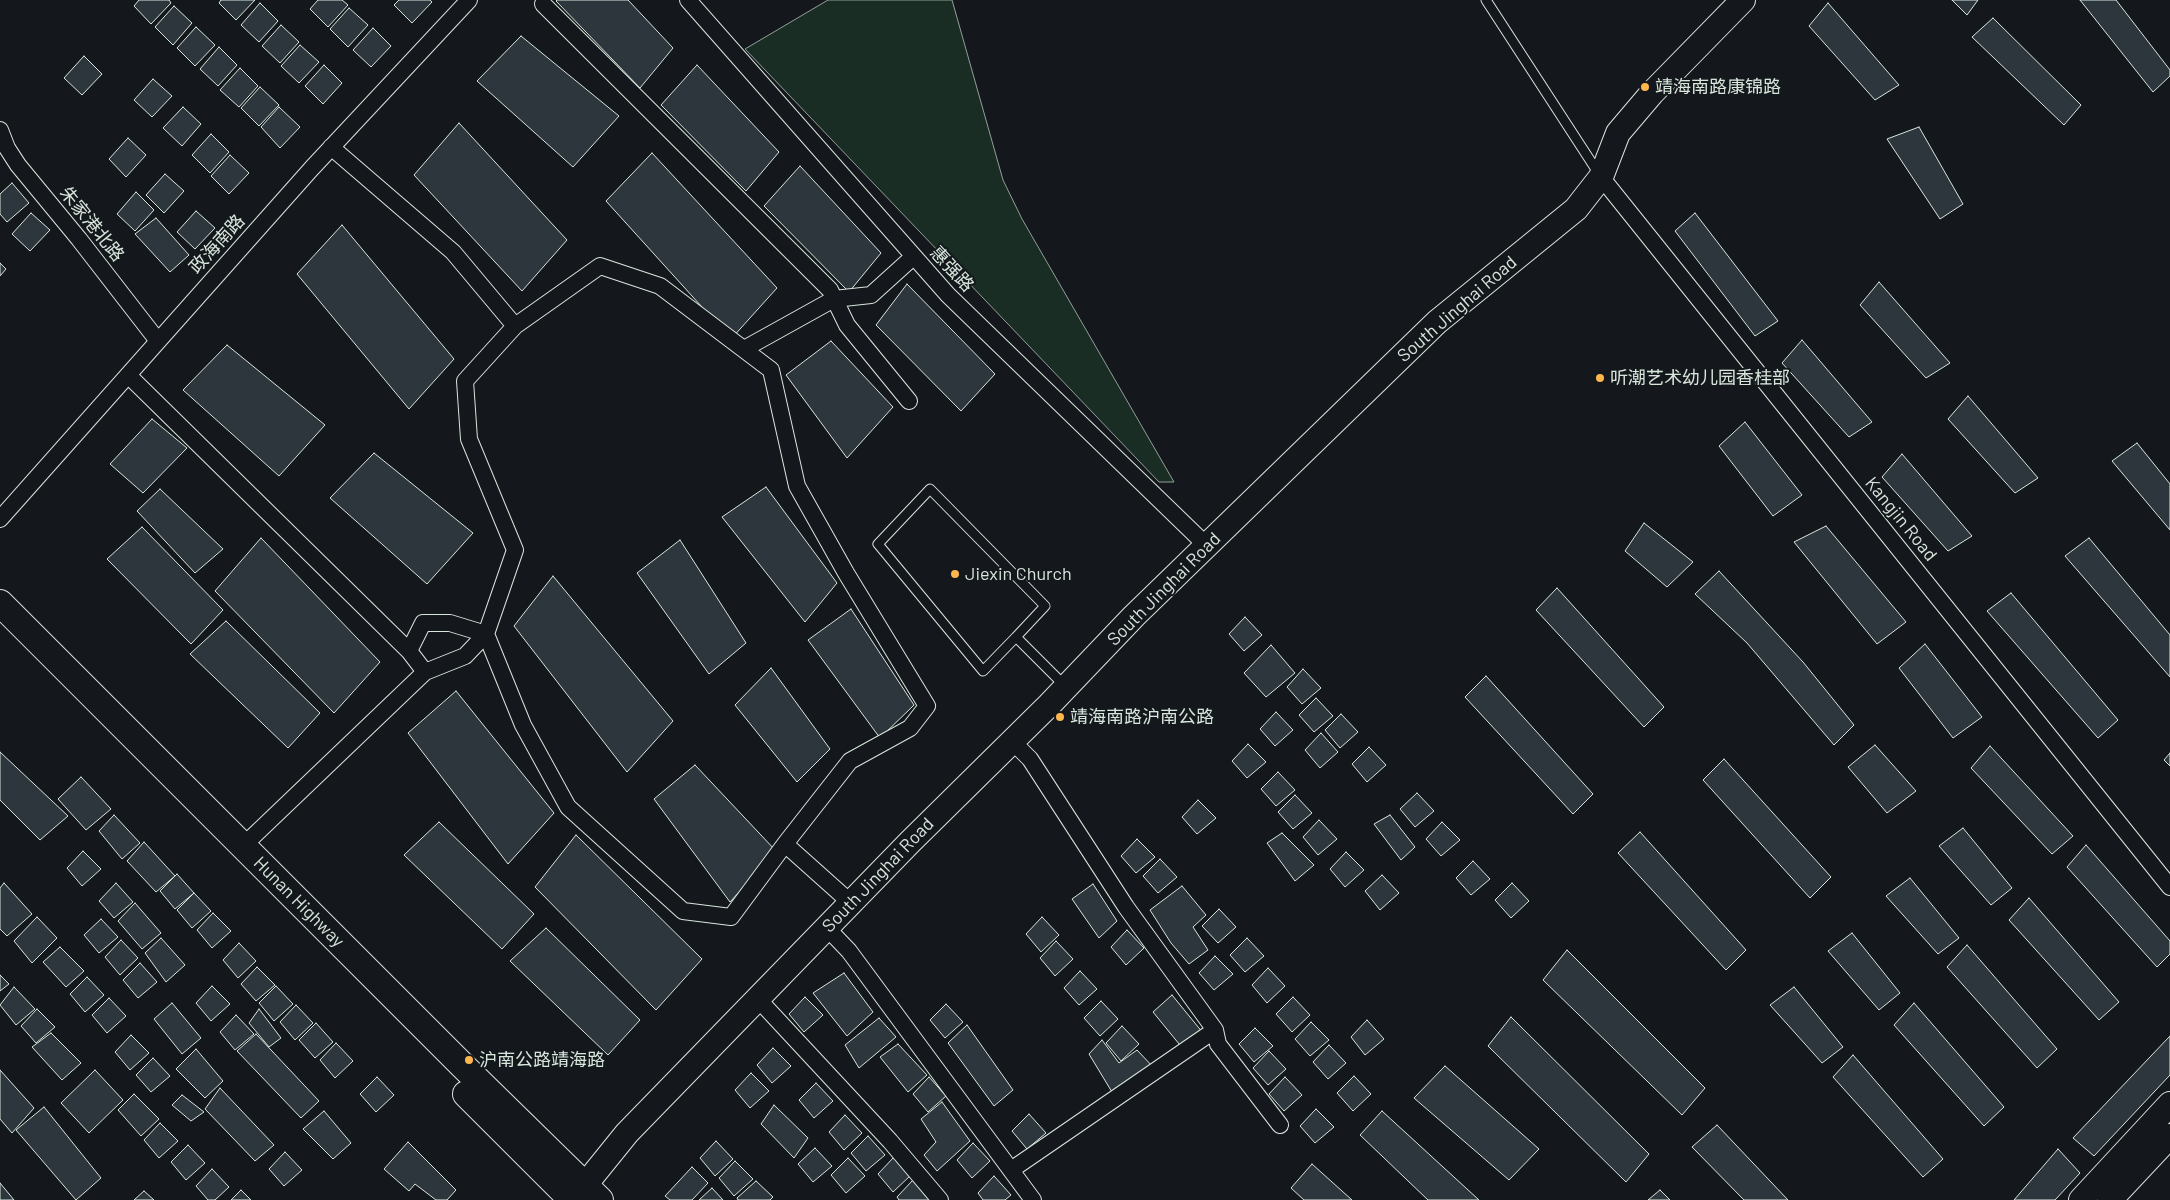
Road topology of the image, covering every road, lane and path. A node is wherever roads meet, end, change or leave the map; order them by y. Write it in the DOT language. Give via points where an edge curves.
graph roads {
  1 [pos="469,0"];
  2 [pos="688,0"];
  3 [pos="1486,0"];
  4 [pos="1743,0"];
  5 [pos="543,4"];
  6 [pos="0,130"];
  7 [pos="331,147"];
  8 [pos="1601,177"];
  9 [pos="913,257"];
  10 [pos="834,299"];
  11 [pos="515,326"];
  12 [pos="158,341"];
  13 [pos="744,349"];
  14 [pos="128,375"];
  15 [pos="909,401"];
  16 [pos="0,518"];
  17 [pos="1206,545"];
  18 [pos="0,603"];
  19 [pos="0,629"];
  20 [pos="486,634"];
  21 [pos="1016,637"];
  22 [pos="410,651"];
  23 [pos="425,672"];
  24 [pos="1066,687"];
  25 [pos="1012,741"];
  26 [pos="785,844"];
  27 [pos="243,846"];
  28 [pos="2170,887"];
  29 [pos="851,903"];
  30 [pos="827,928"];
  31 [pos="758,999"];
  32 [pos="1215,1030"];
  33 [pos="2170,1104"];
  34 [pos="1280,1125"];
  35 [pos="2170,1136"];
  36 [pos="1011,1170"];
  37 [pos="584,1196"];
  38 [pos="940,1200"];
  39 [pos="1032,1200"];
  40 [pos="2081,1200"];
  41 [pos="2110,1200"];
  1 -- 7 [label="street, 政海南路"];
  2 -- 9 [label="street, 惠强路"];
  3 -- 8 [label="lane"];
  4 -- 8 [label="street, South Jinghai Road" via="1652,93 1618,134"];
  5 -- 10 [label="street" via="830,290"];
  6 -- 12 [label="street, 朱家港北路" via="18,165"];
  7 -- 11 [label="street" via="453,252"];
  7 -- 12 [label="street, 政海南路"];
  8 -- 17 [label="street, South Jinghai Road" via="1576,209 1437,322"];
  8 -- 28 [label="street, Kangjin Road"];
  9 -- 10 [label="street" via="871,296"];
  9 -- 17 [label="street, 惠强路" via="948,295"];
  10 -- 13 [label="street"];
  10 -- 15 [label="street" via="847,325"];
  11 -- 13 [label="street" via="600,266 660,286"];
  11 -- 20 [label="street" via="465,381 469,439 515,550"];
  12 -- 14 [label="street, 政海南路"];
  13 -- 26 [label="street" via="771,370 797,486 926,706 910,728 850,761"];
  14 -- 16 [label="street, 政海南路"];
  14 -- 22 [label="street"];
  17 -- 24 [label="street, South Jinghai Road"];
  18 -- 27 [label="main road, Hunan Highway"];
  19 -- 37 [label="main road, Hunan Highway"];
  20 -- 22 [label="street" via="450,623 423,623"];
  20 -- 23 [label="street" via="465,656"];
  20 -- 26 [label="street" via="523,725 568,807 683,911 731,917"];
  21 -- 21 [label="lane" via="1045,606 930,489 878,544 984,672"];
  21 -- 24 [label="lane"];
  22 -- 23 [label="street"];
  23 -- 27 [label="street"];
  24 -- 25 [label="street, South Jinghai Road"];
  25 -- 29 [label="street, South Jinghai Road"];
  25 -- 32 [label="street" via="1030,759 1126,907"];
  26 -- 29 [label="street"];
  27 -- 37 [label="main road, Hunan Highway" via="463,1066"];
  29 -- 30 [label="street, South Jinghai Road"];
  30 -- 31 [label="street, South Jinghai Road"];
  30 -- 36 [label="street" via="849,951"];
  31 -- 37 [label="street, South Jinghai Road" via="627,1133"];
  31 -- 38 [label="street" via="890,1141"];
  32 -- 34 [label="street" via="1218,1044"];
  32 -- 36 [label="street"];
  33 -- 40 [label="street"];
  35 -- 41 [label="street"];
  36 -- 39 [label="street"];
}
